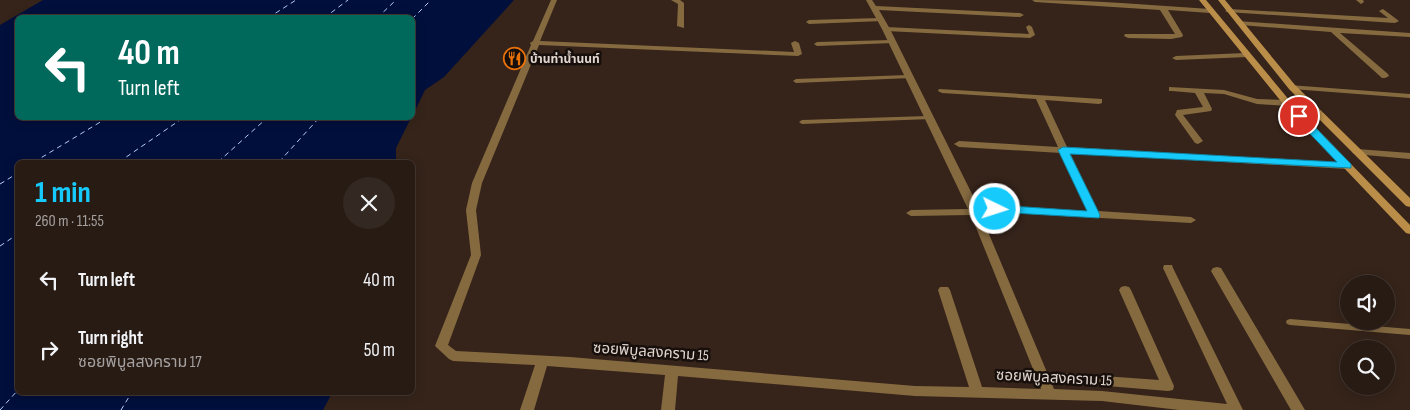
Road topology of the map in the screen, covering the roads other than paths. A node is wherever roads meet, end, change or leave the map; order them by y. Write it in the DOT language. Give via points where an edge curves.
graph roads {
  1 [pos="554,0"];
  2 [pos="674,0"];
  3 [pos="1035,0"];
  4 [pos="1202,0"];
  5 [pos="1220,0"];
  6 [pos="871,4"];
  7 [pos="1162,6"];
  8 [pos="1210,11"];
  9 [pos="1229,11"];
  10 [pos="1383,11"];
  11 [pos="1020,15"];
  12 [pos="1395,21"];
  13 [pos="810,22"];
  14 [pos="1240,23"];
  15 [pos="883,25"];
  16 [pos="681,26"];
  17 [pos="1029,27"];
  18 [pos="1334,30"];
  19 [pos="1409,33"];
  20 [pos="1128,36"];
  21 [pos="891,42"];
  22 [pos="534,43"];
  23 [pos="795,43"];
  24 [pos="817,44"];
  25 [pos="1245,55"];
  26 [pos="1176,58"];
  27 [pos="1385,76"];
  28 [pos="908,77"];
  29 [pos="796,81"];
  30 [pos="1292,87"];
  31 [pos="1172,89"];
  32 [pos="942,90"];
  33 [pos="1198,90"];
  34 [pos="1410,96"];
  35 [pos="1039,97"];
  36 [pos="1099,101"];
  37 [pos="1287,103"];
  38 [pos="928,118"];
  39 [pos="802,122"];
  40 [pos="1198,141"];
  41 [pos="959,144"];
  42 [pos="1063,150"];
  43 [pos="1357,152"];
  44 [pos="1410,156"];
  45 [pos="1347,166"];
  46 [pos="1410,204"];
  47 [pos="995,209"];
  48 [pos="975,212"];
  49 [pos="911,213"];
  50 [pos="1094,215"];
  51 [pos="1191,220"];
  52 [pos="1410,230"];
  53 [pos="1168,268"];
  54 [pos="1218,271"];
  55 [pos="944,290"];
  56 [pos="1125,290"];
  57 [pos="1290,322"];
  58 [pos="1410,332"];
  59 [pos="542,360"];
  60 [pos="672,370"];
  61 [pos="1062,378"];
  62 [pos="1097,380"];
  63 [pos="977,391"];
  64 [pos="1049,394"];
  65 [pos="1102,396"];
  66 [pos="1188,408"];
  67 [pos="527,410"];
  68 [pos="668,410"];
  69 [pos="1229,410"];
  70 [pos="1236,410"];
  71 [pos="1298,410"];
  1 -- 22 [label="street, ซอยพิบูลสงคราม 15"];
  2 -- 16 [label="street" via="681,3"];
  3 -- 7 [label="street"];
  4 -- 8 [label="main road"];
  5 -- 9 [label="main road"];
  6 -- 11 [label="street"];
  6 -- 15 [label="street"];
  7 -- 8 [label="street"];
  7 -- 20 [label="street" via="1179,35 1171,38"];
  8 -- 25 [label="main road"];
  9 -- 12 [label="street"];
  9 -- 14 [label="main road"];
  10 -- 12 [label="street"];
  12 -- 19 [label="street"];
  13 -- 15 [label="lane"];
  14 -- 18 [label="street"];
  14 -- 30 [label="main road"];
  15 -- 17 [label="lane" via="1030,36"];
  15 -- 21 [label="street"];
  18 -- 19 [label="street"];
  18 -- 27 [label="street"];
  21 -- 24 [label="lane"];
  21 -- 28 [label="street"];
  22 -- 23 [label="street" via="798,54"];
  22 -- 59 [label="street, ซอยพิบูลสงคราม 15" via="531,59 477,183 470,210 476,255 441,346 453,356"];
  25 -- 26 [label="street"];
  25 -- 37 [label="main road"];
  28 -- 29 [label="lane"];
  28 -- 38 [label="street"];
  30 -- 34 [label="street"];
  30 -- 43 [label="main road"];
  31 -- 33 [label="street"];
  32 -- 35 [label="street"];
  33 -- 37 [label="street"];
  33 -- 40 [label="street" via="1208,110 1187,110 1179,115"];
  35 -- 36 [label="street"];
  35 -- 42 [label="street"];
  37 -- 45 [label="main road"];
  38 -- 39 [label="lane"];
  38 -- 48 [label="street"];
  41 -- 42 [label="street"];
  42 -- 45 [label="street"];
  42 -- 50 [label="street"];
  43 -- 44 [label="street"];
  43 -- 46 [label="main road"];
  45 -- 52 [label="main road"];
  47 -- 50 [label="street"];
  48 -- 49 [label="street"];
  48 -- 64 [label="street"];
  50 -- 51 [label="street"];
  53 -- 70 [label="street"];
  54 -- 71 [label="street"];
  55 -- 63 [label="street"];
  56 -- 62 [label="street" via="1168,386"];
  57 -- 58 [label="lane"];
  59 -- 60 [label="street, ซอยพิบูลสงคราม 15"];
  59 -- 67 [label="street"];
  60 -- 63 [label="street, ซอยพิบูลสงคราม 15" via="915,390"];
  60 -- 68 [label="street"];
  61 -- 62 [label="street"];
  62 -- 65 [label="street"];
  63 -- 64 [label="street, ซอยพิบูลสงคราม 15"];
  64 -- 65 [label="street, ซอยพิบูลสงคราม 15"];
  65 -- 66 [label="street, ซอยพิบูลสงคราม 15"];
  66 -- 69 [label="street, ซอยพิบูลสงคราม 15"];
}
